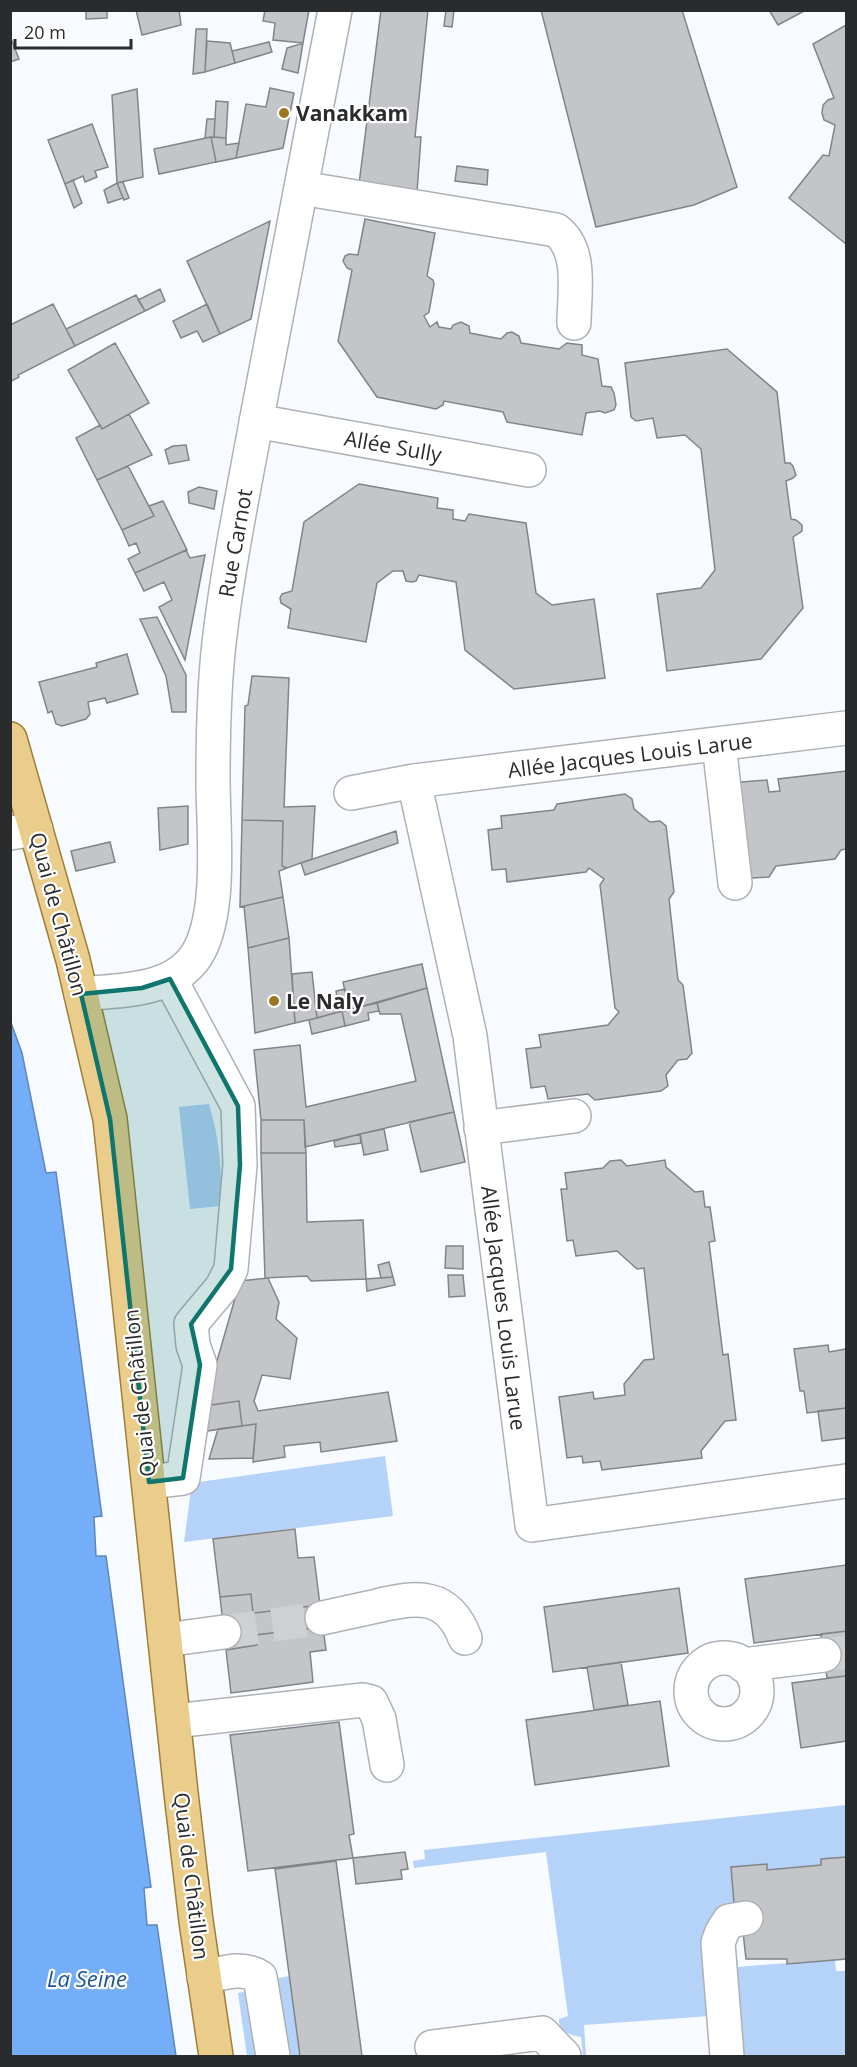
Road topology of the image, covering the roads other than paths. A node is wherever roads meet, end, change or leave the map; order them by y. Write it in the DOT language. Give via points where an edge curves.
graph roads {
  1 [pos="335,10"];
  2 [pos="301,188"];
  3 [pos="574,322"];
  4 [pos="256,421"];
  5 [pos="529,470"];
  6 [pos="846,728"];
  7 [pos="10,739"];
  8 [pos="719,744"];
  9 [pos="414,781"];
  10 [pos="351,792"];
  11 [pos="23,831"];
  12 [pos="735,883"];
  13 [pos="170,979"];
  14 [pos="81,994"];
  15 [pos="574,1116"];
  16 [pos="481,1128"];
  17 [pos="846,1481"];
  18 [pos="148,1482"];
  19 [pos="322,1618"];
  20 [pos="224,1632"];
  21 [pos="465,1638"];
  22 [pos="165,1640"];
  23 [pos="824,1655"];
  24 [pos="743,1665"];
  25 [pos="174,1721"];
  26 [pos="387,1766"];
  27 [pos="746,1918"];
  28 [pos="204,1977"];
  29 [pos="432,2047"];
  30 [pos="216,2056"];
  31 [pos="273,2056"];
  32 [pos="564,2056"];
  33 [pos="726,2056"];
  1 -- 2 [label="street, Rue Carnot"];
  2 -- 3 [label="street" via="556,230 572,250"];
  2 -- 4 [label="street, Rue Carnot"];
  4 -- 5 [label="street, Allée Sully"];
  4 -- 13 [label="street, Rue Carnot" via="232,549 217,663 212,911 198,953"];
  6 -- 8 [label="street, Allée Jacques Louis Larue"];
  7 -- 11 [label="main road, Quai de Châtillon"];
  8 -- 9 [label="street, Allée Jacques Louis Larue"];
  8 -- 12 [label="street"];
  9 -- 10 [label="street, Allée Jacques Louis Larue"];
  9 -- 16 [label="street, Allée Jacques Louis Larue" via="470,1036"];
  11 -- 14 [label="main road, Quai de Châtillon"];
  13 -- 14 [label="street, Rue Carnot" via="141,988"];
  13 -- 18 [label="street" via="237,1106 240,1165 231,1269 222,1287 191,1323 200,1365 183,1478"];
  14 -- 18 [label="main road, Quai de Châtillon" via="110,1119"];
  15 -- 16 [label="street"];
  16 -- 17 [label="street, Allée Jacques Louis Larue" via="532,1525"];
  18 -- 22 [label="main road, Quai de Châtillon"];
  19 -- 21 [label="street" via="405,1599 429,1600 448,1610"];
  20 -- 22 [label="street"];
  22 -- 25 [label="main road, Quai de Châtillon"];
  23 -- 24 [label="street"];
  25 -- 26 [label="street" via="363,1700 371,1702 379,1719"];
  25 -- 28 [label="main road, Quai de Châtillon"];
  27 -- 33 [label="street" via="729,1921 718,1942"];
  28 -- 30 [label="main road, Quai de Châtillon"];
  28 -- 31 [label="street" via="237,1970 251,1971 260,1977"];
  29 -- 32 [label="street" via="542,2033"];
}
